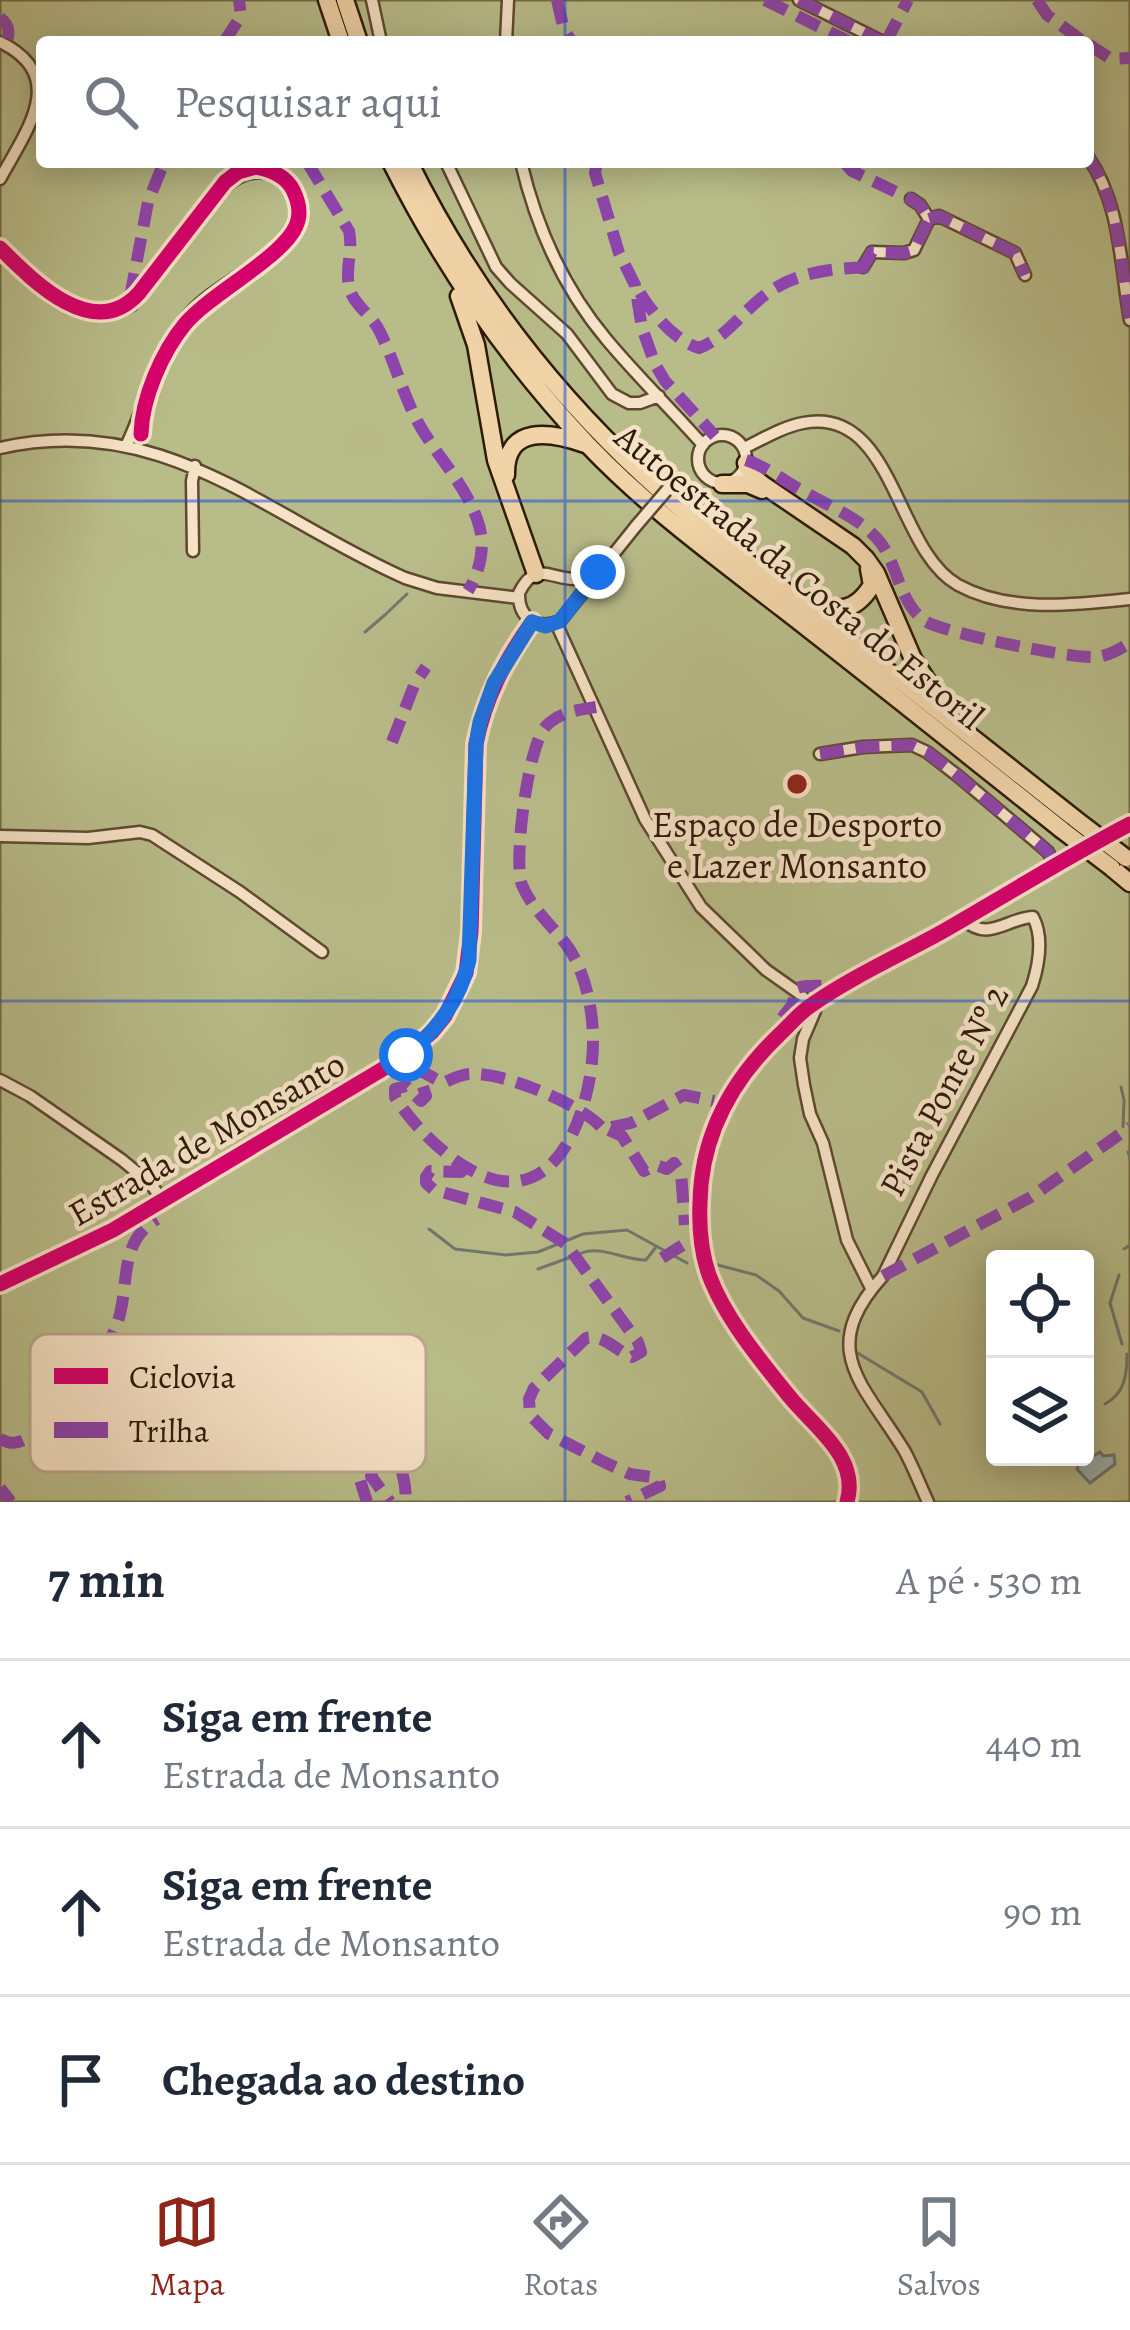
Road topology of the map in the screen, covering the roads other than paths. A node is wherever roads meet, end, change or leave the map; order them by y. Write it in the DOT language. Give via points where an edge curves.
graph roads {
  1 [pos="327,0"];
  2 [pos="345,0"];
  3 [pos="372,0"];
  4 [pos="508,0"];
  5 [pos="799,0"];
  6 [pos="339,36"];
  7 [pos="357,36"];
  8 [pos="380,36"];
  9 [pos="506,36"];
  10 [pos="871,36"];
  11 [pos="0,42"];
  12 [pos="36,81"];
  13 [pos="36,108"];
  14 [pos="1094,166"];
  15 [pos="394,168"];
  16 [pos="412,168"];
  17 [pos="449,168"];
  18 [pos="523,168"];
  19 [pos="0,179"];
  20 [pos="911,199"];
  21 [pos="929,219"];
  22 [pos="0,253"];
  23 [pos="442,256"];
  24 [pos="874,267"];
  25 [pos="1025,274"];
  26 [pos="1130,320"];
  27 [pos="659,396"];
  28 [pos="703,445"];
  29 [pos="126,446"];
  30 [pos="589,446"];
  31 [pos="0,448"];
  32 [pos="745,456"];
  33 [pos="699,465"];
  34 [pos="195,466"];
  35 [pos="722,484"];
  36 [pos="507,488"];
  37 [pos="193,550"];
  38 [pos="598,572"];
  39 [pos="536,574"];
  40 [pos="556,575"];
  41 [pos="791,595"];
  42 [pos="519,598"];
  43 [pos="1130,599"];
  44 [pos="567,614"];
  45 [pos="532,622"];
  46 [pos="556,623"];
  47 [pos="955,724"];
  48 [pos="820,754"];
  49 [pos="1068,824"];
  50 [pos="1128,827"];
  51 [pos="0,836"];
  52 [pos="1123,863"];
  53 [pos="1055,866"];
  54 [pos="1130,883"];
  55 [pos="963,919"];
  56 [pos="322,952"];
  57 [pos="810,1006"];
  58 [pos="0,1080"];
  59 [pos="162,1200"];
  60 [pos="0,1284"];
  61 [pos="872,1288"];
  62 [pos="847,1502"];
  63 [pos="928,1502"];
  1 -- 6 [label="highway"];
  2 -- 7 [label="highway"];
  3 -- 8 [label="street"];
  4 -- 9 [label="street"];
  5 -- 10 [label="street"];
  11 -- 12 [label="street" via="24,56"];
  13 -- 19 [label="street"];
  14 -- 26 [label="street" via="1110,199"];
  15 -- 23 [label="highway, Autoestrada da Costa do Estoril"];
  16 -- 41 [label="highway, Autoestrada da Costa do Estoril" via="481,287 552,379 646,478"];
  17 -- 27 [label="street" via="496,267 567,334 612,394 629,403"];
  18 -- 27 [label="street" via="538,220 579,302"];
  20 -- 21 [label="street"];
  21 -- 24 [label="street" via="914,250 872,251 863,267"];
  21 -- 25 [label="street" via="939,216 1015,253"];
  22 -- 29 [label="street" via="64,306 110,316 132,305 242,174 259,171 291,194 289,232 194,309 160,354"];
  23 -- 30 [label="highway, Autoestrada da Costa do Estoril" via="493,333"];
  23 -- 36 [label="highway" via="476,345"];
  27 -- 28 [label="street"];
  28 -- 32 [label="street" via="724,435"];
  28 -- 33 [label="street"];
  29 -- 31 [label="street" via="66,439"];
  29 -- 34 [label="street"];
  30 -- 36 [label="highway" via="556,434 526,437 508,458"];
  30 -- 49 [label="highway, Autoestrada da Costa do Estoril" via="704,549"];
  32 -- 35 [label="street" via="736,479"];
  32 -- 43 [label="street" via="780,430 837,425 872,450 924,552 955,584 1045,605"];
  32 -- 47 [label="highway" via="751,475 866,559"];
  33 -- 35 [label="street"];
  33 -- 38 [label="street, bridge" via="678,477"];
  34 -- 37 [label="street"];
  34 -- 42 [label="street" via="405,578"];
  35 -- 41 [label="highway" via="761,489 850,548 871,572 872,585 853,606 837,610"];
  36 -- 39 [label="highway"];
  38 -- 40 [label="street"];
  38 -- 44 [label="street"];
  39 -- 40 [label="street"];
  39 -- 42 [label="street"];
  40 -- 44 [label="street" via="569,589"];
  41 -- 47 [label="highway, Autoestrada da Costa do Estoril"];
  42 -- 45 [label="street"];
  44 -- 46 [label="street"];
  45 -- 46 [label="street"];
  45 -- 59 [label="street, Estrada de Monsanto" via="480,722 469,960 445,1016 406,1055"];
  46 -- 57 [label="street" via="645,819 701,908"];
  47 -- 49 [label="highway, Autoestrada da Costa do Estoril"];
  48 -- 53 [label="street" via="913,745 928,752"];
  49 -- 52 [label="highway, Autoestrada da Costa do Estoril, bridge"];
  50 -- 53 [label="street"];
  51 -- 56 [label="street" via="152,835"];
  52 -- 54 [label="highway, Autoestrada da Costa do Estoril"];
  53 -- 55 [label="street"];
  55 -- 57 [label="street"];
  55 -- 61 [label="street, Pista Ponte Nº 2" via="994,929 1030,915 1039,931 1036,972"];
  57 -- 61 [label="street" via="800,1058 810,1114 847,1240"];
  57 -- 62 [label="street" via="763,1050 721,1110 703,1159 699,1221 707,1271 727,1311 841,1454"];
  58 -- 59 [label="street" via="132,1168"];
  59 -- 60 [label="street, Estrada de Monsanto"];
  61 -- 63 [label="street" via="849,1336 849,1358"];
}
